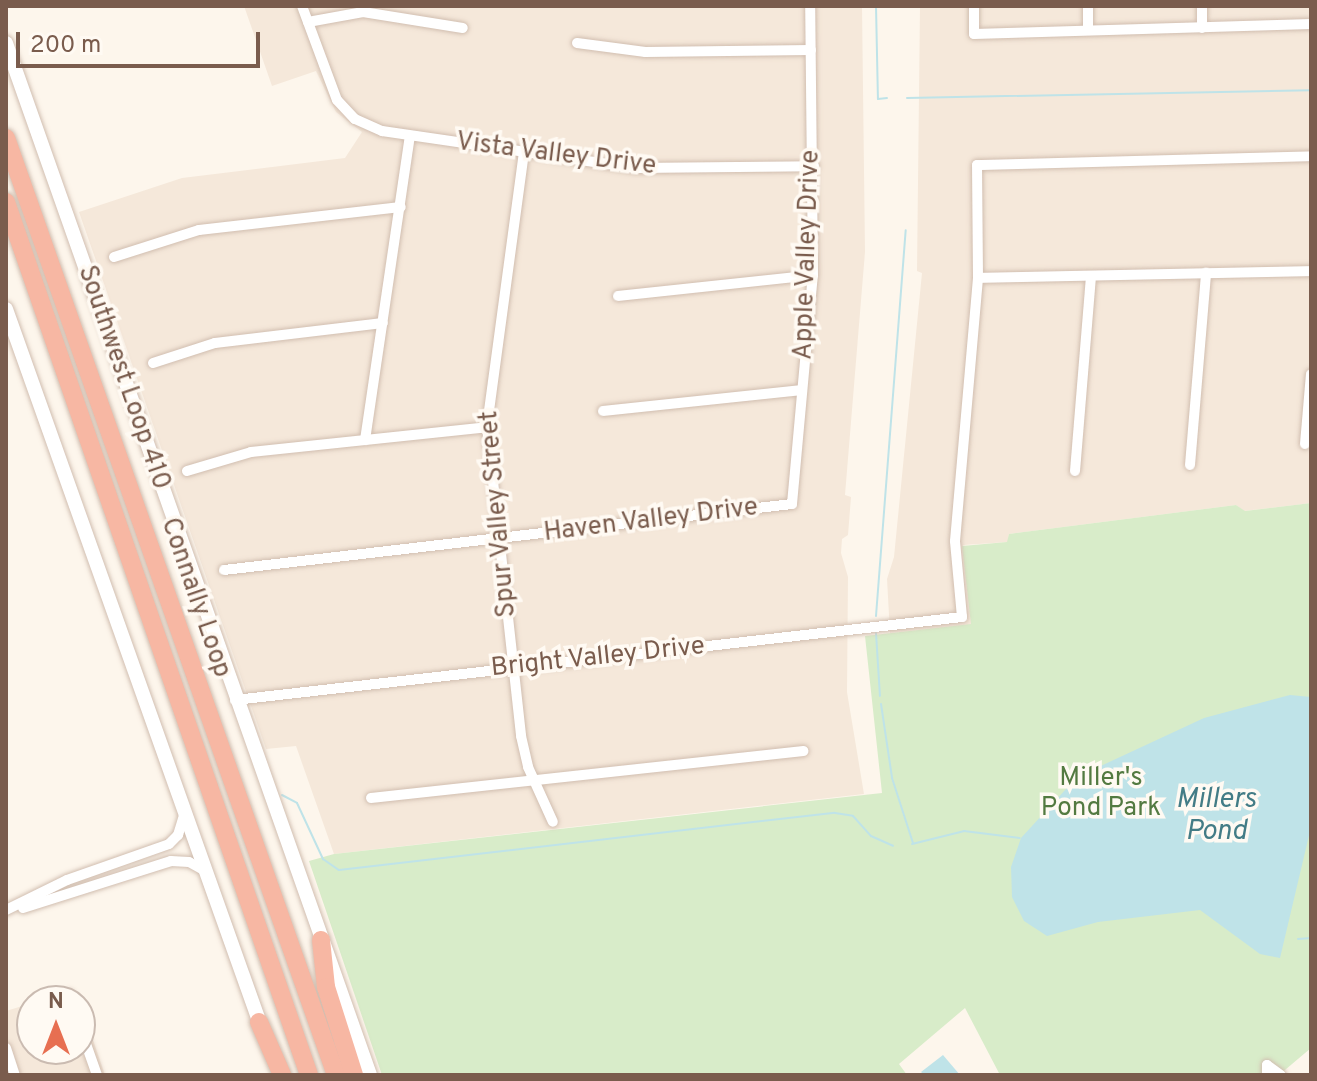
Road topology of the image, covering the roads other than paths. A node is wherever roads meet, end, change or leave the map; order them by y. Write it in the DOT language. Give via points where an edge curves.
graph roads {
  1 [pos="302,6"];
  2 [pos="810,6"];
  3 [pos="974,6"];
  4 [pos="1088,6"];
  5 [pos="1202,6"];
  6 [pos="308,22"];
  7 [pos="1311,24"];
  8 [pos="463,28"];
  9 [pos="1202,28"];
  10 [pos="1088,30"];
  11 [pos="6,43"];
  12 [pos="577,43"];
  13 [pos="811,50"];
  14 [pos="410,136"];
  15 [pos="6,138"];
  16 [pos="524,152"];
  17 [pos="1311,156"];
  18 [pos="814,166"];
  19 [pos="6,202"];
  20 [pos="401,207"];
  21 [pos="114,257"];
  22 [pos="1311,271"];
  23 [pos="1206,273"];
  24 [pos="813,275"];
  25 [pos="1091,277"];
  26 [pos="978,278"];
  27 [pos="618,296"];
  28 [pos="6,309"];
  29 [pos="383,323"];
  30 [pos="153,363"];
  31 [pos="1311,374"];
  32 [pos="802,390"];
  33 [pos="603,411"];
  34 [pos="487,427"];
  35 [pos="365,440"];
  36 [pos="1305,444"];
  37 [pos="1190,465"];
  38 [pos="187,471"];
  39 [pos="1075,471"];
  40 [pos="792,504"];
  41 [pos="498,540"];
  42 [pos="224,570"];
  43 [pos="513,668"];
  44 [pos="235,700"];
  45 [pos="803,751"];
  46 [pos="534,780"];
  47 [pos="371,798"];
  48 [pos="185,813"];
  49 [pos="553,822"];
  50 [pos="109,865"];
  51 [pos="207,873"];
  52 [pos="114,880"];
  53 [pos="6,912"];
  54 [pos="321,940"];
  55 [pos="259,1022"];
  56 [pos="6,1048"];
  57 [pos="15,1075"];
  58 [pos="280,1075"];
  59 [pos="309,1075"];
  60 [pos="336,1075"];
  61 [pos="354,1075"];
  62 [pos="370,1075"];
  63 [pos="1267,1075"];
  64 [pos="1281,1075"];
  1 -- 6 [label="street, Vista Valley Drive"];
  2 -- 13 [label="street, Apple Valley Drive"];
  3 -- 10 [label="street" via="974,34"];
  4 -- 10 [label="street"];
  5 -- 9 [label="street"];
  6 -- 8 [label="street" via="363,12"];
  6 -- 14 [label="street, Vista Valley Drive" via="337,100 355,119"];
  7 -- 9 [label="street"];
  9 -- 10 [label="street"];
  11 -- 44 [label="main road, Southwest Loop 410"];
  12 -- 13 [label="street" via="645,52"];
  13 -- 18 [label="street, Apple Valley Drive"];
  14 -- 16 [label="street, Vista Valley Drive"];
  14 -- 20 [label="street"];
  15 -- 60 [label="highway, Connally Loop"];
  16 -- 18 [label="street, Vista Valley Drive" via="635,168"];
  16 -- 34 [label="street, Spur Valley Street"];
  17 -- 26 [label="street" via="977,165"];
  18 -- 24 [label="street, Apple Valley Drive"];
  19 -- 59 [label="highway, Connally Loop"];
  20 -- 21 [label="street" via="199,230"];
  20 -- 29 [label="street"];
  22 -- 23 [label="street"];
  23 -- 25 [label="street"];
  23 -- 37 [label="street"];
  24 -- 27 [label="street"];
  24 -- 32 [label="street, Apple Valley Drive"];
  25 -- 26 [label="street"];
  25 -- 39 [label="street"];
  26 -- 43 [label="street, Bright Valley Drive" via="955,541 962,617"];
  28 -- 48 [label="main road"];
  29 -- 30 [label="street" via="215,343"];
  29 -- 35 [label="street"];
  31 -- 36 [label="street"];
  32 -- 33 [label="street"];
  32 -- 40 [label="street, Apple Valley Drive"];
  34 -- 35 [label="street"];
  34 -- 41 [label="street, Spur Valley Street"];
  35 -- 38 [label="street" via="251,452"];
  40 -- 41 [label="street, Haven Valley Drive"];
  41 -- 42 [label="street, Haven Valley Drive"];
  41 -- 43 [label="street, Spur Valley Street"];
  43 -- 44 [label="street, Bright Valley Drive"];
  43 -- 46 [label="street, Spur Valley Street" via="524,753"];
  44 -- 54 [label="main road, Southwest Loop 410"];
  45 -- 46 [label="street"];
  46 -- 47 [label="street"];
  46 -- 49 [label="street, Spur Valley Street"];
  48 -- 50 [label="street" via="175,840"];
  48 -- 51 [label="main road"];
  50 -- 52 [label="street"];
  50 -- 53 [label="street"];
  51 -- 52 [label="street" via="189,862 171,861"];
  51 -- 55 [label="main road"];
  52 -- 53 [label="street"];
  54 -- 61 [label="highway" via="326,987"];
  54 -- 62 [label="main road, Southwest Loop 410"];
  55 -- 58 [label="highway"];
  56 -- 57 [label="street"];
  63 -- 64 [label="street" via="1267,1065"];
}
